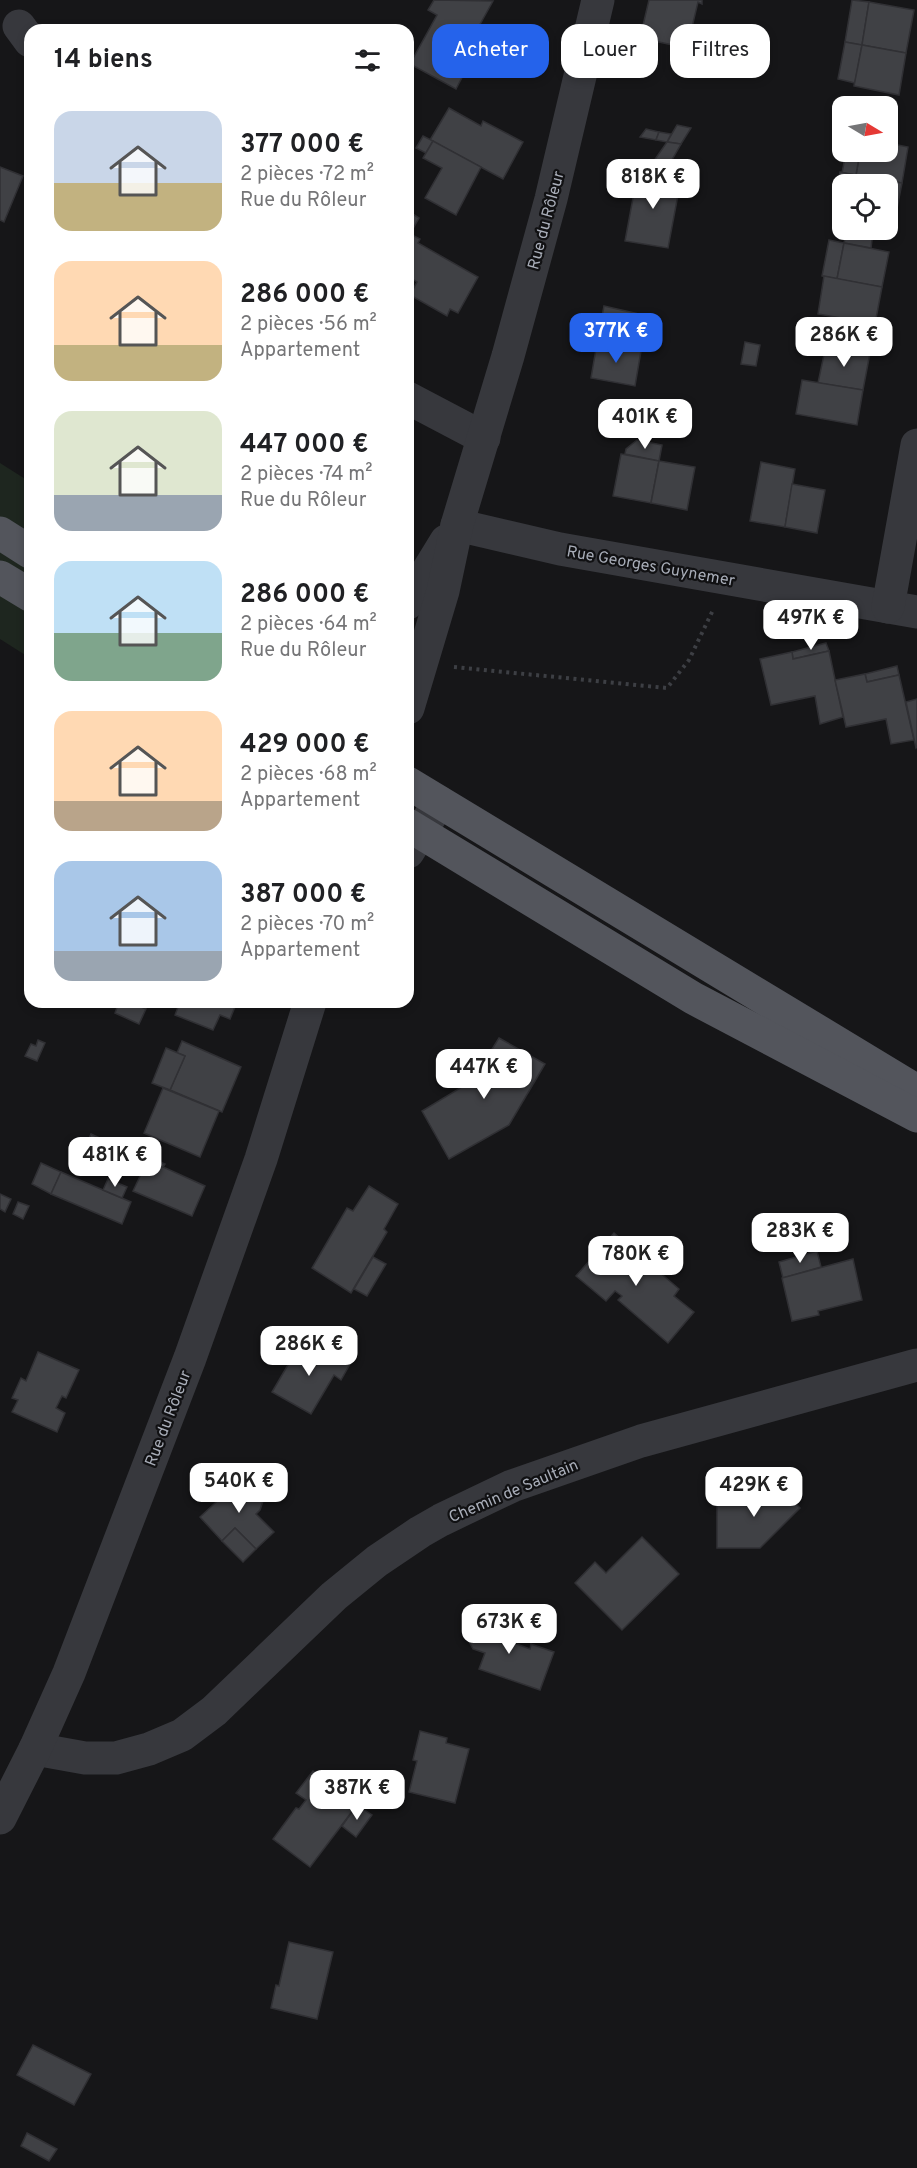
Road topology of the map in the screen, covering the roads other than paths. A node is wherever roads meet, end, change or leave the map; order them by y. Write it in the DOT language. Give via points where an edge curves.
graph roads {
  1 [pos="598,0"];
  2 [pos="414,401"];
  3 [pos="484,438"];
  4 [pos="917,445"];
  5 [pos="457,525"];
  6 [pos="0,533"];
  7 [pos="24,548"];
  8 [pos="0,577"];
  9 [pos="24,592"];
  10 [pos="414,593"];
  11 [pos="903,610"];
  12 [pos="414,688"];
  13 [pos="414,787"];
  14 [pos="439,802"];
  15 [pos="414,833"];
  16 [pos="414,837"];
  17 [pos="309,1008"];
  18 [pos="917,1091"];
  19 [pos="917,1116"];
  20 [pos="917,1365"];
  21 [pos="35,1749"];
  22 [pos="3,1804"];
  1 -- 3 [label="street, Rue du Rôleur" via="551,199"];
  2 -- 3 [label="street"];
  3 -- 5 [label="street, Rue du Rôleur"];
  4 -- 11 [label="street"];
  5 -- 10 [label="street, Rue du Rôleur"];
  5 -- 11 [label="street, Rue Georges Guynemer" via="560,549"];
  5 -- 12 [label="street, Rue du Rôleur" via="443,591"];
  6 -- 7 [label="main road"];
  8 -- 9 [label="main road"];
  13 -- 14 [label="main road"];
  14 -- 15 [label="street"];
  14 -- 18 [label="main road"];
  16 -- 19 [label="main road" via="693,998"];
  17 -- 21 [label="street, Rue du Rôleur" via="261,1159 194,1348"];
  20 -- 21 [label="street, Chemin de Saultain" via="633,1443 512,1486 434,1524 377,1561 334,1596 214,1711 182,1735 116,1758 85,1758"];
  21 -- 22 [label="street, Rue du Rôleur"];
}
